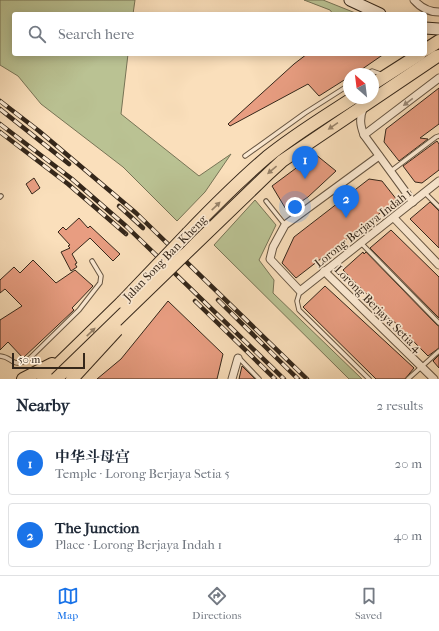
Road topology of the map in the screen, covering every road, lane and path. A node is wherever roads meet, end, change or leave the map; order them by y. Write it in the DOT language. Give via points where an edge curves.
graph roads {
  1 [pos="350,0"];
  2 [pos="414,0"];
  3 [pos="376,12"];
  4 [pos="439,12"];
  5 [pos="427,28"];
  6 [pos="439,28"];
  7 [pos="439,41"];
  8 [pos="427,49"];
  9 [pos="439,56"];
  10 [pos="411,57"];
  11 [pos="379,74"];
  12 [pos="386,76"];
  13 [pos="439,78"];
  14 [pos="379,80"];
  15 [pos="343,89"];
  16 [pos="344,104"];
  17 [pos="365,105"];
  18 [pos="364,135"];
  19 [pos="439,136"];
  20 [pos="245,156"];
  21 [pos="379,156"];
  22 [pos="391,171"];
  23 [pos="439,182"];
  24 [pos="425,193"];
  25 [pos="266,201"];
  26 [pos="414,202"];
  27 [pos="439,207"];
  28 [pos="394,218"];
  29 [pos="285,224"];
  30 [pos="361,243"];
  31 [pos="184,255"];
  32 [pos="92,261"];
  33 [pos="439,265"];
  34 [pos="324,271"];
  35 [pos="300,291"];
  36 [pos="439,323"];
  37 [pos="439,350"];
  38 [pos="0,356"];
  39 [pos="238,358"];
  40 [pos="63,359"];
  41 [pos="421,366"];
  42 [pos="23,379"];
  43 [pos="42,379"];
  44 [pos="56,379"];
  45 [pos="72,379"];
  46 [pos="232,379"];
  47 [pos="259,379"];
  48 [pos="369,379"];
  49 [pos="408,379"];
  50 [pos="434,379"];
  1 -- 3 [label="street"];
  2 -- 4 [label="street" via="428,11"];
  5 -- 6 [label="street"];
  7 -- 8 [label="main road"];
  9 -- 17 [label="main road, Jalan Song Ban Kheng"];
  10 -- 12 [label="main road"];
  11 -- 12 [label="lane"];
  12 -- 14 [label="main road"];
  13 -- 18 [label="street, one-way"];
  15 -- 20 [label="lane"];
  40 -- 16 [label="main road, Jalan Song Ban Kheng, one-way, bridge" via="250,173 291,139"];
  17 -- 18 [label="street" via="360,119"];
  17 -- 31 [label="main road, Jalan Song Ban Kheng, one-way" via="298,150 268,174"];
  18 -- 21 [label="street"];
  19 -- 22 [label="lane"];
  21 -- 22 [label="street"];
  21 -- 29 [label="street"];
  22 -- 26 [label="street"];
  23 -- 24 [label="street, Lorong Berjaya Indah 1"];
  24 -- 26 [label="street, Lorong Berjaya Indah 1"];
  24 -- 27 [label="lane"];
  25 -- 29 [label="lane"];
  26 -- 28 [label="street, Lorong Berjaya Indah 1"];
  28 -- 30 [label="street, Lorong Berjaya Indah 1"];
  28 -- 33 [label="street"];
  29 -- 35 [label="street" via="270,259"];
  30 -- 34 [label="street, Lorong Berjaya Indah 1"];
  30 -- 36 [label="lane"];
  31 -- 44 [label="main road, Jalan Song Ban Kheng, bridge"];
  31 -- 45 [label="main road, bridge" via="164,281"];
  32 -- 38 [label="lane" via="101,276 100,283 79,310 23,363 14,363"];
  34 -- 35 [label="street, Lorong Berjaya Indah 1"];
  34 -- 41 [label="street, Lorong Berjaya Setia 4"];
  35 -- 48 [label="lane" via="297,301 299,310"];
  37 -- 41 [label="lane"];
  39 -- 46 [label="street"];
  39 -- 47 [label="lane"];
  40 -- 42 [label="main road"];
  40 -- 43 [label="main road, Jalan Song Ban Kheng"];
  41 -- 49 [label="lane"];
  41 -- 50 [label="street, Lorong Berjaya Setia 4"];
}
